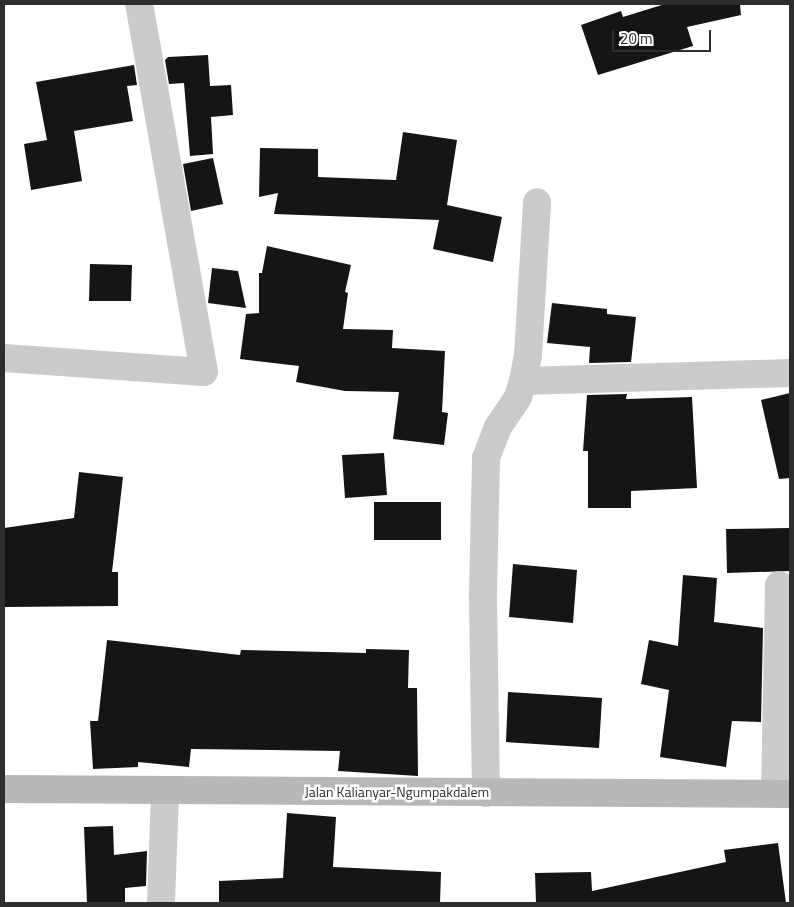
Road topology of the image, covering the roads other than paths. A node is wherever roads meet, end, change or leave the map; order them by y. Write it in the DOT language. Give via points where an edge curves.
graph roads {
  1 [pos="139,4"];
  2 [pos="537,202"];
  3 [pos="4,358"];
  4 [pos="790,373"];
  5 [pos="523,381"];
  6 [pos="779,585"];
  7 [pos="4,789"];
  8 [pos="164,792"];
  9 [pos="486,793"];
  10 [pos="783,794"];
  11 [pos="161,903"];
  1 -- 3 [label="street" via="204,372"];
  2 -- 5 [label="street" via="528,355"];
  4 -- 5 [label="street"];
  5 -- 9 [label="street" via="518,396 498,427 486,458 483,592"];
  6 -- 10 [label="street"];
  7 -- 8 [label="street, Jalan Kalianyar-Ngumpakdalem"];
  8 -- 9 [label="street, Jalan Kalianyar-Ngumpakdalem"];
  8 -- 11 [label="street"];
  9 -- 10 [label="street, Jalan Kalianyar-Ngumpakdalem"];
}
